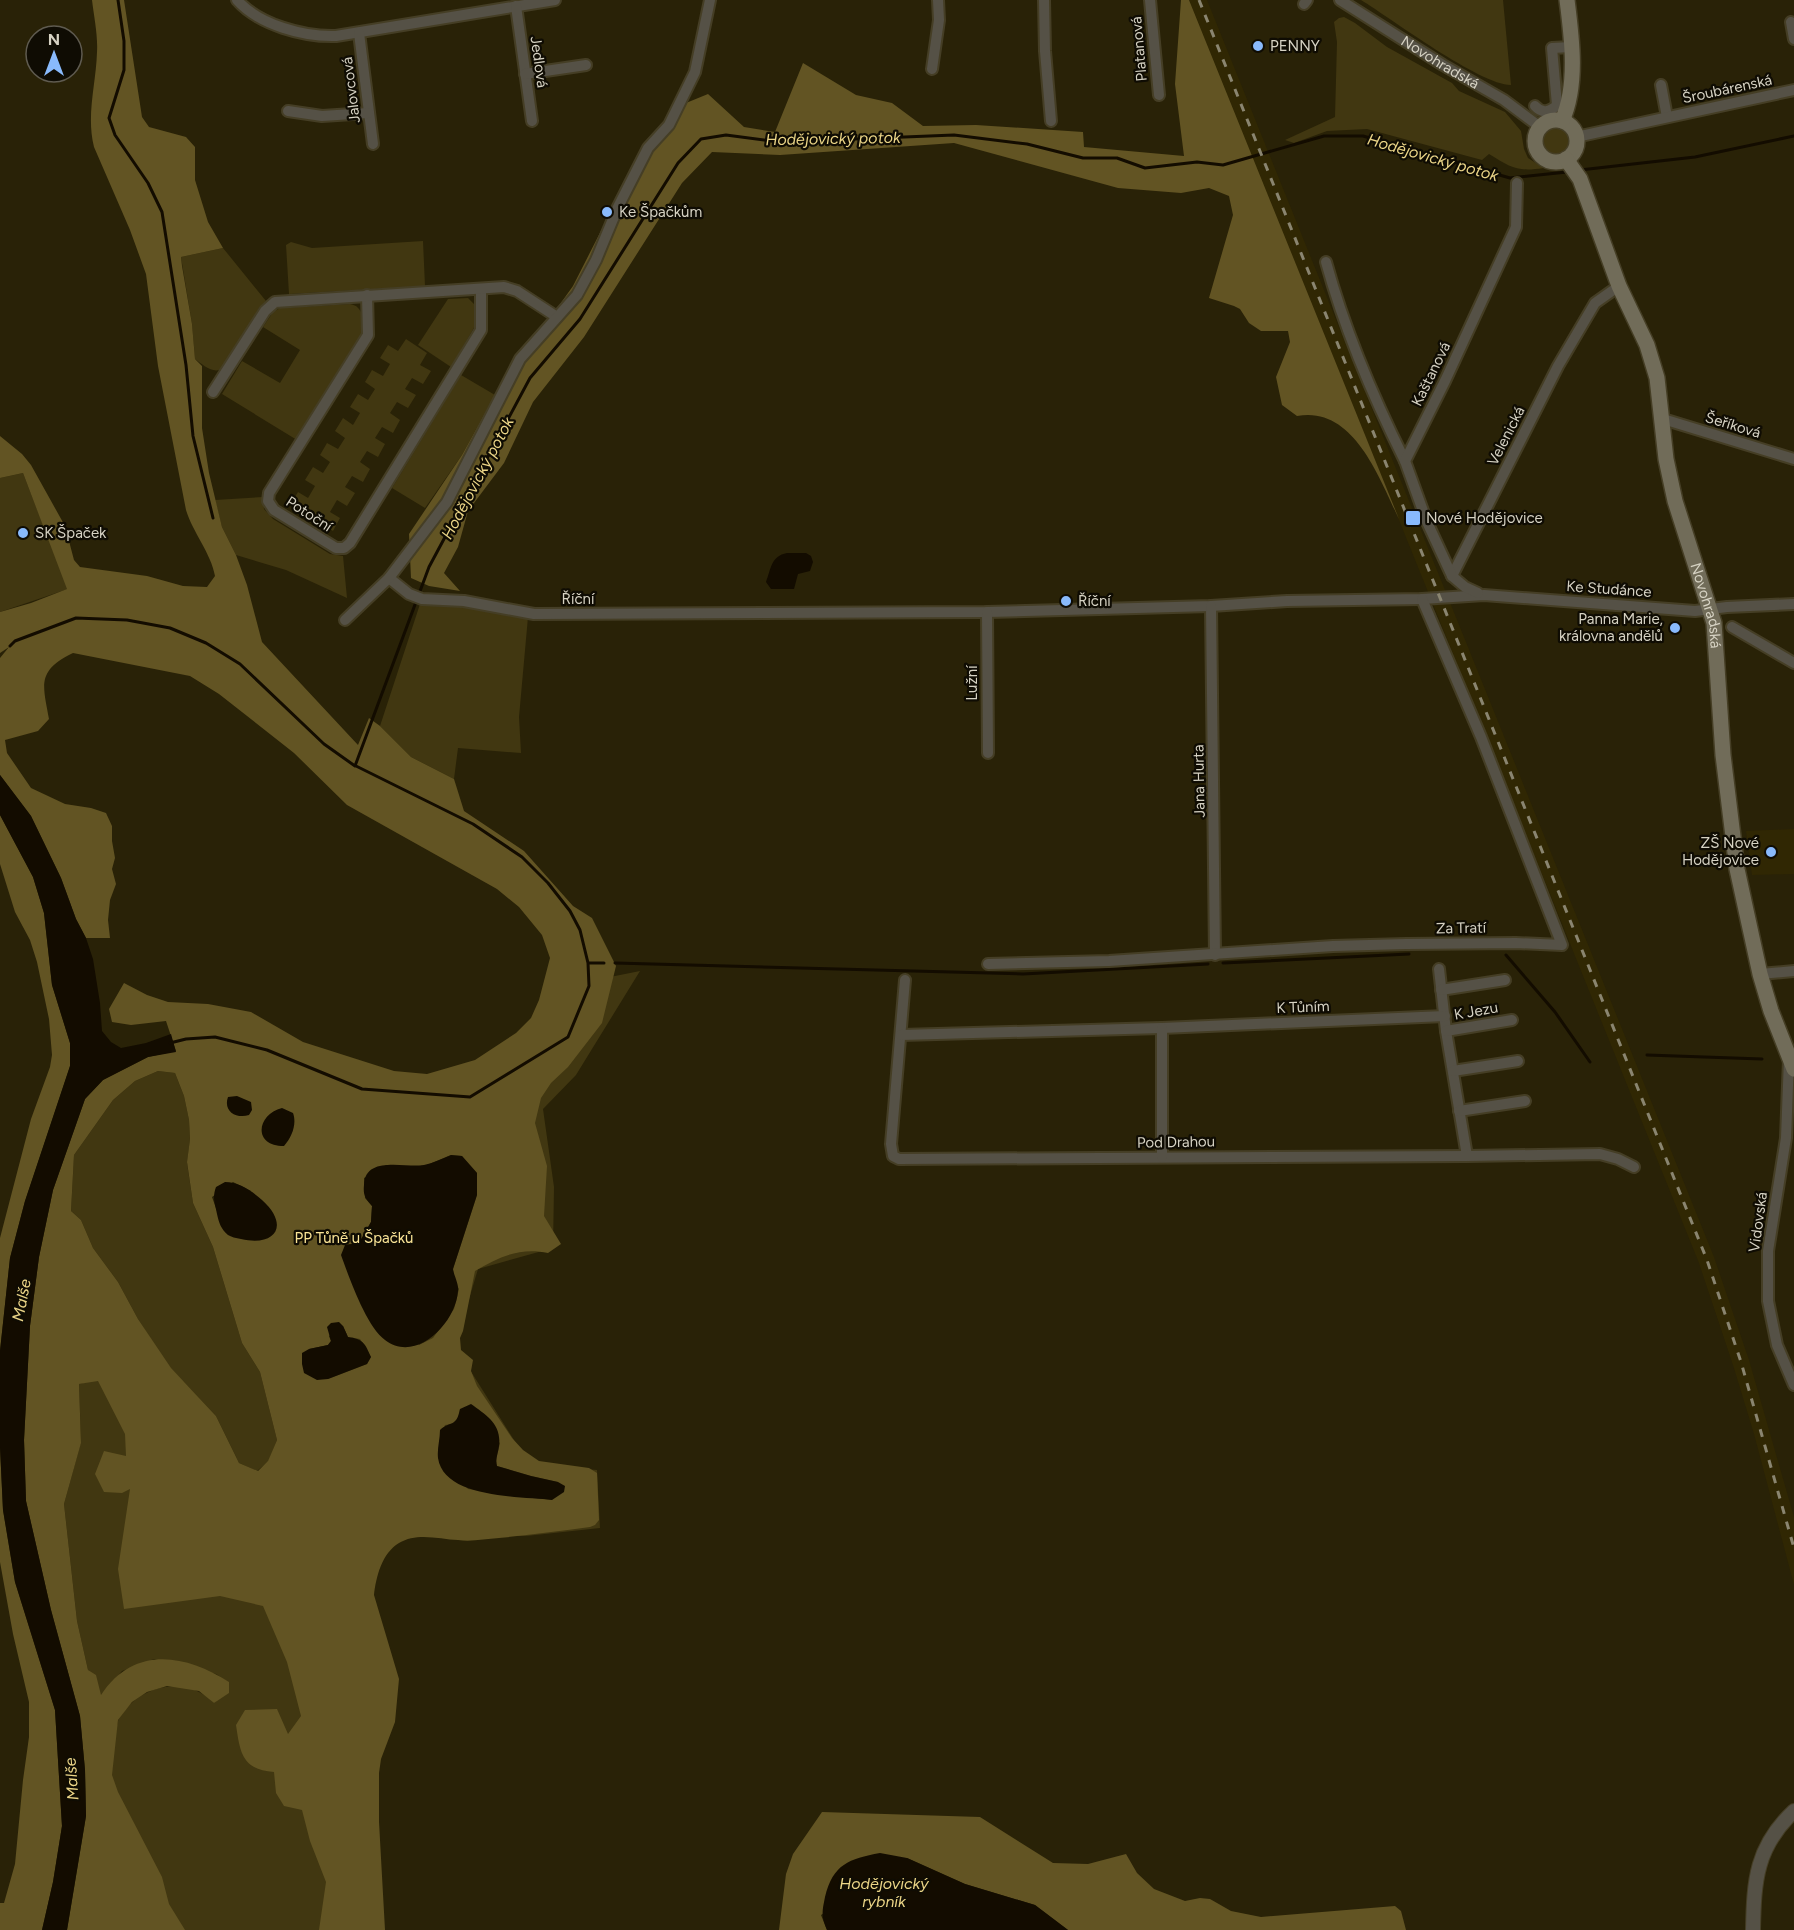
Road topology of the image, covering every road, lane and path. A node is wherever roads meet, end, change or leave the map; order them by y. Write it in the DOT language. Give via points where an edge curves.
graph roads {
  1 [pos="237,0"];
  2 [pos="555,0"];
  3 [pos="710,0"];
  4 [pos="938,0"];
  5 [pos="1044,0"];
  6 [pos="1150,0"];
  7 [pos="1340,0"];
  8 [pos="1567,4"];
  9 [pos="516,6"];
  10 [pos="1791,22"];
  11 [pos="359,33"];
  12 [pos="1794,39"];
  13 [pos="929,63"];
  14 [pos="586,65"];
  15 [pos="525,74"];
  16 [pos="1661,85"];
  17 [pos="1794,90"];
  18 [pos="1159,95"];
  19 [pos="1564,99"];
  20 [pos="1535,106"];
  21 [pos="288,111"];
  22 [pos="368,113"];
  23 [pos="1667,117"];
  24 [pos="532,121"];
  25 [pos="1051,121"];
  26 [pos="1562,121"];
  27 [pos="1540,127"];
  28 [pos="1576,137"];
  29 [pos="373,144"];
  30 [pos="1573,168"];
  31 [pos="1517,183"];
  32 [pos="1326,262"];
  33 [pos="1619,286"];
  34 [pos="481,289"];
  35 [pos="367,295"];
  36 [pos="557,317"];
  37 [pos="213,392"];
  38 [pos="1663,419"];
  39 [pos="1794,459"];
  40 [pos="1405,461"];
  41 [pos="1452,576"];
  42 [pos="390,578"];
  43 [pos="1484,595"];
  44 [pos="1422,599"];
  45 [pos="1794,604"];
  46 [pos="1211,606"];
  47 [pos="1710,609"];
  48 [pos="987,612"];
  49 [pos="345,620"];
  50 [pos="1732,627"];
  51 [pos="1794,663"];
  52 [pos="988,753"];
  53 [pos="1215,955"];
  54 [pos="988,964"];
  55 [pos="1439,969"];
  56 [pos="1794,971"];
  57 [pos="1760,974"];
  58 [pos="905,980"];
  59 [pos="1505,980"];
  60 [pos="1441,990"];
  61 [pos="1445,1016"];
  62 [pos="1512,1020"];
  63 [pos="1162,1028"];
  64 [pos="1446,1031"];
  65 [pos="901,1035"];
  66 [pos="1518,1060"];
  67 [pos="1791,1064"];
  68 [pos="1453,1071"];
  69 [pos="1525,1101"];
  70 [pos="1460,1112"];
  71 [pos="1467,1156"];
  72 [pos="1162,1157"];
  73 [pos="1634,1167"];
  74 [pos="1794,1385"];
  75 [pos="1794,1811"];
  76 [pos="1752,1930"];
  1 -- 11 [label="street" via="249,11 304,34"];
  2 -- 9 [label="street"];
  3 -- 36 [label="street" via="690,82 669,125 648,148 577,295"];
  4 -- 13 [label="street" via="939,20"];
  5 -- 25 [label="street"];
  6 -- 18 [label="street, Platanová"];
  7 -- 27 [label="street, Novohradská" via="1504,100"];
  8 -- 19 [label="main road" via="1571,47"];
  9 -- 11 [label="street"];
  9 -- 15 [label="street, Jedlová"];
  10 -- 12 [label="street"];
  11 -- 22 [label="street, Jalovcová"];
  14 -- 15 [label="street"];
  15 -- 24 [label="street, Jedlová"];
  16 -- 23 [label="street, Šroubárenská"];
  17 -- 23 [label="street, Šroubárenská"];
  19 -- 20 [label="street" via="1550,111"];
  19 -- 26 [label="main road"];
  21 -- 22 [label="street" via="322,116"];
  22 -- 29 [label="street, Jalovcová"];
  23 -- 28 [label="street, Šroubárenská"];
  26 -- 27 [label="main road" via="1550,121"];
  26 -- 28 [label="main road"];
  27 -- 30 [label="main road" via="1535,138 1540,154"];
  28 -- 30 [label="main road"];
  30 -- 33 [label="main road, Novohradská"];
  31 -- 40 [label="street, Kaštanová" via="1516,227"];
  32 -- 40 [label="street" via="1376,404"];
  33 -- 38 [label="main road, Novohradská" via="1647,345"];
  33 -- 41 [label="street, Velenická" via="1595,303 1558,366"];
  34 -- 35 [label="street"];
  34 -- 35 [label="street, Potoční" via="481,330 350,543 336,548 274,510 268,501 269,493 368,334"];
  34 -- 36 [label="street" via="511,288"];
  35 -- 37 [label="street" via="275,302 265,311"];
  36 -- 42 [label="street" via="520,359 447,502"];
  38 -- 39 [label="street, Šeříková"];
  38 -- 47 [label="main road, Novohradská" via="1675,501"];
  40 -- 41 [label="street"];
  41 -- 43 [label="street"];
  42 -- 48 [label="street, Říční" via="422,599 534,614"];
  42 -- 49 [label="street"];
  43 -- 44 [label="street, Ke Studánce"];
  43 -- 47 [label="street, Ke Studánce"];
  44 -- 46 [label="street, Říční"];
  44 -- 53 [label="street, Za Tratí" via="1562,945 1406,944"];
  45 -- 47 [label="street, Ke Studánce"];
  46 -- 48 [label="street, Říční"];
  46 -- 53 [label="street, Jana Hurta"];
  47 -- 57 [label="main road, Novohradská" via="1737,869"];
  48 -- 52 [label="street, Lužní"];
  50 -- 51 [label="street"];
  53 -- 54 [label="street, Za Tratí"];
  55 -- 60 [label="street, K Jezu"];
  56 -- 57 [label="street"];
  57 -- 67 [label="main road, Novohradská"];
  58 -- 65 [label="street, Pod Drahou"];
  59 -- 60 [label="street, K Jezu"];
  60 -- 61 [label="street, K Jezu"];
  61 -- 63 [label="street, K Tůním"];
  61 -- 64 [label="street, K Jezu"];
  62 -- 64 [label="street, K Jezu"];
  63 -- 65 [label="street, K Tůním"];
  63 -- 72 [label="street"];
  64 -- 68 [label="street, K Jezu"];
  65 -- 72 [label="street, Pod Drahou" via="891,1144 893,1156 899,1159"];
  66 -- 68 [label="street"];
  67 -- 74 [label="street, Vidovská" via="1786,1138 1768,1251 1768,1302 1777,1345"];
  68 -- 70 [label="street, K Jezu"];
  69 -- 70 [label="street"];
  70 -- 71 [label="street, K Jezu"];
  71 -- 72 [label="street, Pod Drahou"];
  71 -- 73 [label="street, Pod Drahou" via="1600,1154"];
  75 -- 76 [label="street" via="1773,1835 1758,1865"];
}
